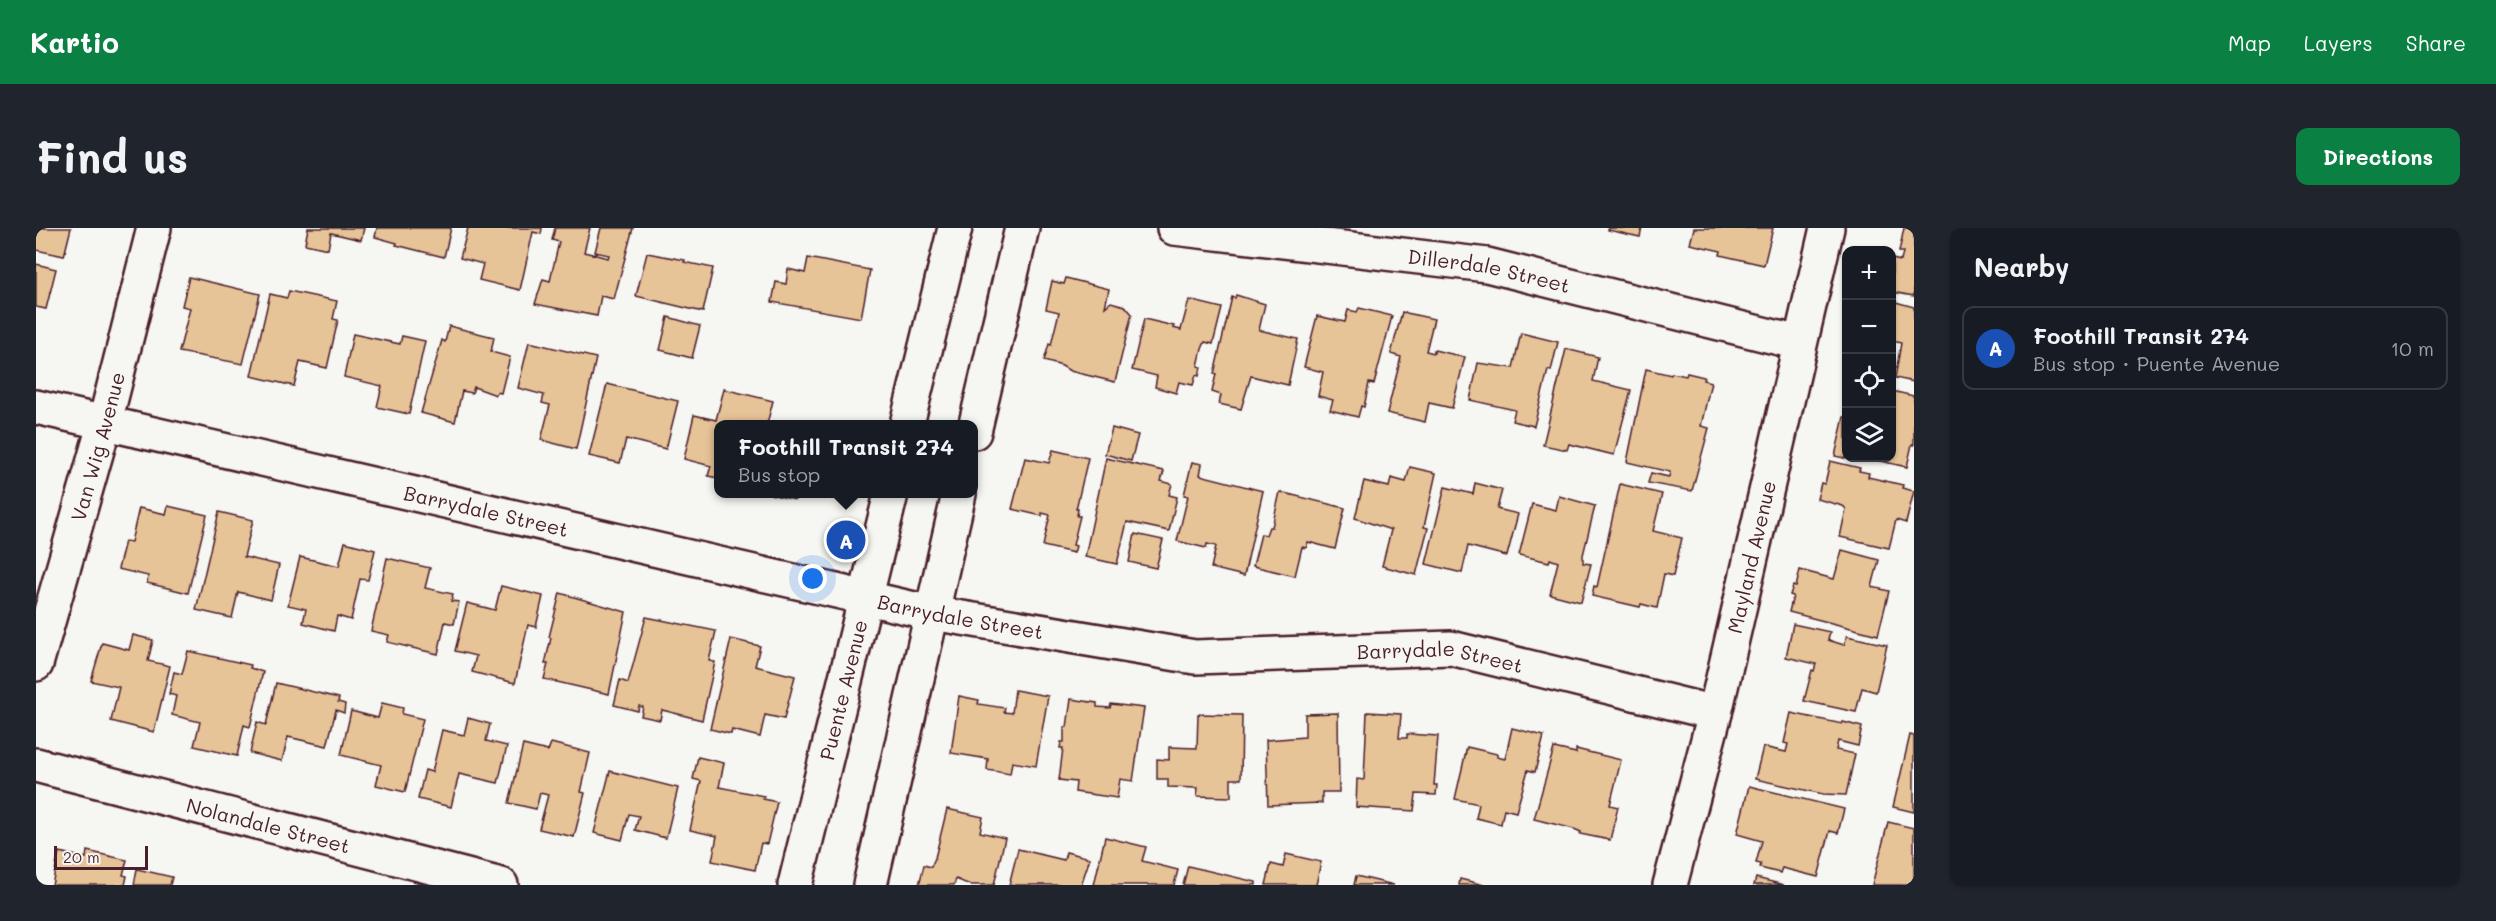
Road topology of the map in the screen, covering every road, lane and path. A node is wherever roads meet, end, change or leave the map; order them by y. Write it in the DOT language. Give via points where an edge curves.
graph roads {
  1 [pos="154,228"];
  2 [pos="954,228"];
  3 [pos="1022,228"];
  4 [pos="1174,228"];
  5 [pos="1827,228"];
  6 [pos="1798,344"];
  7 [pos="36,407"];
  8 [pos="908,420"];
  9 [pos="977,420"];
  10 [pos="105,422"];
  11 [pos="890,498"];
  12 [pos="958,498"];
  13 [pos="866,598"];
  14 [pos="932,613"];
  15 [pos="36,664"];
  16 [pos="1715,713"];
  17 [pos="36,765"];
  18 [pos="501,885"];
  19 [pos="795,885"];
  20 [pos="870,885"];
  21 [pos="1670,885"];
  1 -- 10 [label="street, Van Wig Avenue"];
  2 -- 8 [label="street"];
  3 -- 9 [label="street"];
  4 -- 6 [label="street, Dillerdale Street" via="1487,266"];
  5 -- 6 [label="street, Mayland Avenue"];
  6 -- 16 [label="street, Mayland Avenue"];
  7 -- 10 [label="street, Barrydale Street"];
  10 -- 13 [label="street, Barrydale Street"];
  10 -- 15 [label="street, Van Wig Avenue"];
  11 -- 13 [label="street, Puente Avenue"];
  12 -- 14 [label="street"];
  13 -- 14 [label="street, Barrydale Street"];
  13 -- 19 [label="street, Puente Avenue"];
  14 -- 16 [label="street, Barrydale Street" via="1195,657 1451,648"];
  14 -- 20 [label="street"];
  16 -- 21 [label="street, Mayland Avenue"];
  17 -- 18 [label="street, Nolandale Street"];
}
